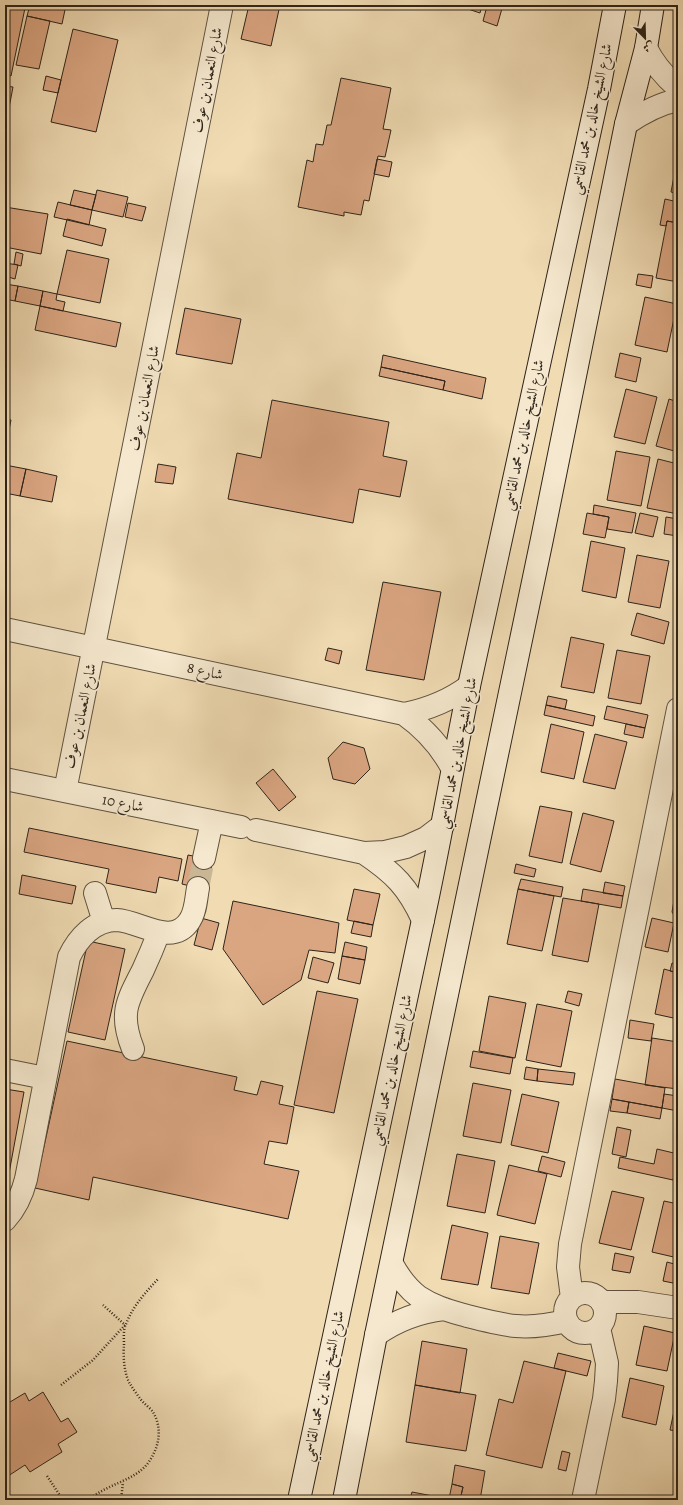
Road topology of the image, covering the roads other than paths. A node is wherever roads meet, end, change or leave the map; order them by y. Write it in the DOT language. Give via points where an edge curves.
graph roads {
  1 [pos="222,5"];
  2 [pos="615,5"];
  3 [pos="654,5"];
  4 [pos="646,48"];
  5 [pos="678,88"];
  6 [pos="678,100"];
  7 [pos="626,124"];
  8 [pos="5,629"];
  9 [pos="94,647"];
  10 [pos="469,686"];
  11 [pos="678,709"];
  12 [pos="404,714"];
  13 [pos="452,768"];
  14 [pos="6,784"];
  15 [pos="65,791"];
  16 [pos="212,821"];
  17 [pos="443,825"];
  18 [pos="364,854"];
  19 [pos="204,858"];
  20 [pos="198,888"];
  21 [pos="95,893"];
  22 [pos="424,920"];
  23 [pos="104,922"];
  24 [pos="159,932"];
  25 [pos="132,1049"];
  26 [pos="5,1070"];
  27 [pos="45,1078"];
  28 [pos="5,1220"];
  29 [pos="392,1264"];
  30 [pos="572,1298"];
  31 [pos="602,1302"];
  32 [pos="678,1308"];
  33 [pos="444,1309"];
  34 [pos="566,1321"];
  35 [pos="599,1328"];
  36 [pos="376,1335"];
  37 [pos="300,1497"];
  38 [pos="344,1500"];
  39 [pos="582,1500"];
  1 -- 9 [label="street, شارع النعمان بن عوف"];
  2 -- 10 [label="street, شارع الشيخ خالد بن محمد القاسمي"];
  3 -- 4 [label="street"];
  4 -- 5 [label="street" via="662,73"];
  4 -- 7 [label="street"];
  6 -- 7 [label="street" via="658,105"];
  7 -- 29 [label="street"];
  8 -- 9 [label="street, شارع 8"];
  9 -- 12 [label="street, شارع 8"];
  9 -- 15 [label="street, شارع النعمان بن عوف"];
  10 -- 12 [label="street, شارع 8" via="445,702"];
  10 -- 13 [label="street, شارع الشيخ خالد بن محمد القاسمي"];
  11 -- 30 [label="street" via="570,1244 568,1267"];
  12 -- 13 [label="street, شارع 8" via="432,737"];
  13 -- 17 [label="street, شارع الشيخ خالد بن محمد القاسمي"];
  14 -- 15 [label="street, شارع 10"];
  15 -- 16 [label="street, شارع 10"];
  16 -- 18 [label="street, شارع 10"];
  16 -- 19 [label="street"];
  17 -- 18 [label="street, شارع 10" via="426,838 406,847"];
  17 -- 22 [label="street, شارع الشيخ خالد بن محمد القاسمي"];
  18 -- 22 [label="street, شارع 10" via="400,881 414,899"];
  20 -- 24 [label="street" via="194,911 184,927 167,934"];
  21 -- 23 [label="street"];
  22 -- 37 [label="street, شارع الشيخ خالد بن محمد القاسمي"];
  23 -- 24 [label="street" via="129,922"];
  23 -- 27 [label="street" via="82,935 68,957"];
  24 -- 25 [label="street" via="126,1006 127,1036"];
  26 -- 27 [label="street"];
  27 -- 28 [label="street" via="23,1192"];
  29 -- 33 [label="street" via="403,1282 418,1296"];
  29 -- 36 [label="street"];
  30 -- 31 [label="street" via="587,1293"];
  30 -- 34 [label="street" via="565,1311"];
  31 -- 32 [label="street" via="638,1302"];
  31 -- 35 [label="street" via="606,1316"];
  33 -- 34 [label="street" via="519,1327 535,1327"];
  33 -- 36 [label="street" via="415,1314"];
  34 -- 35 [label="street" via="578,1333 585,1334"];
  35 -- 39 [label="street" via="607,1363 606,1381"];
  36 -- 38 [label="street"];
}
